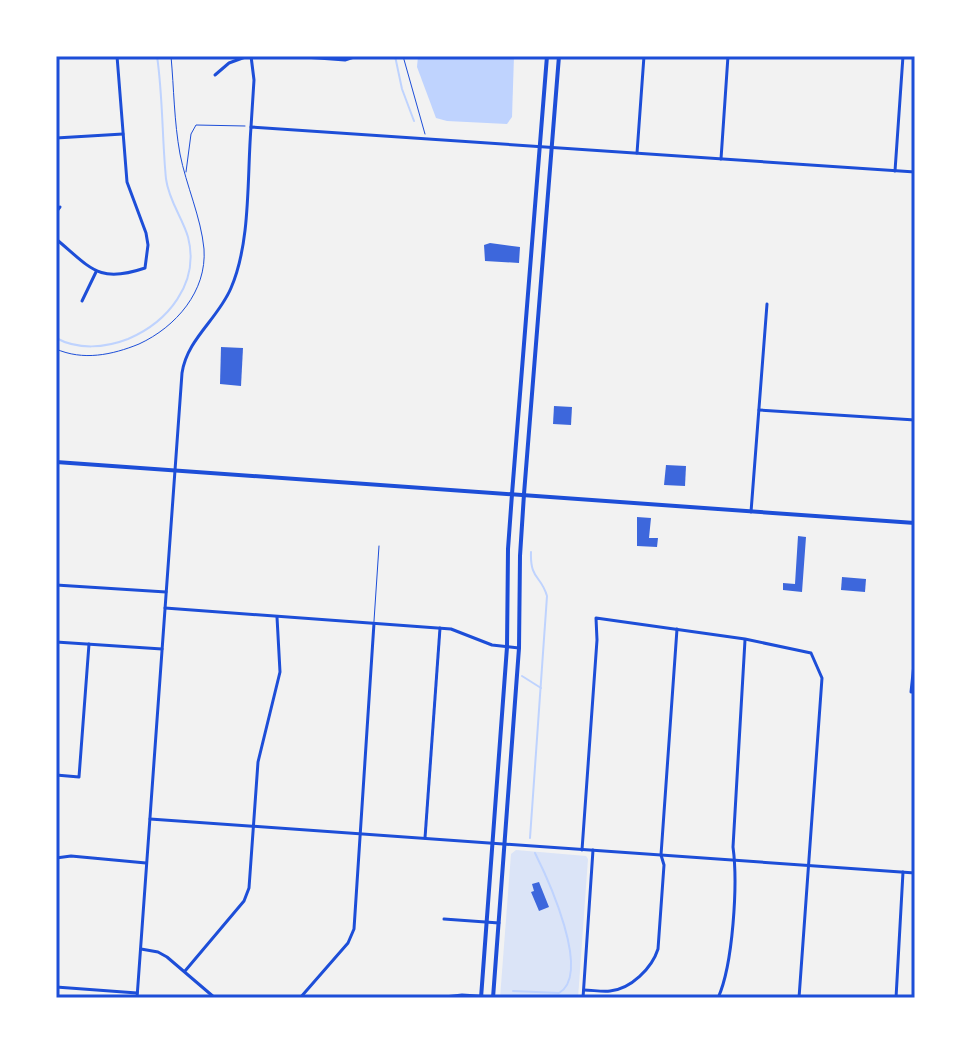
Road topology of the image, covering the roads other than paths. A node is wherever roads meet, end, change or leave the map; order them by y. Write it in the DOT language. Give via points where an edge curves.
graph roads {
  1 [pos="117,56"];
  2 [pos="249,56"];
  3 [pos="291,56"];
  4 [pos="357,56"];
  5 [pos="547,56"];
  6 [pos="559,56"];
  7 [pos="644,56"];
  8 [pos="728,56"];
  9 [pos="903,56"];
  10 [pos="215,75"];
  11 [pos="251,125"];
  12 [pos="123,134"];
  13 [pos="56,138"];
  14 [pos="541,147"];
  15 [pos="552,148"];
  16 [pos="637,153"];
  17 [pos="721,159"];
  18 [pos="895,171"];
  19 [pos="915,172"];
  20 [pos="56,239"];
  21 [pos="96,272"];
  22 [pos="82,301"];
  23 [pos="767,304"];
  24 [pos="759,410"];
  25 [pos="915,420"];
  26 [pos="56,462"];
  27 [pos="175,469"];
  28 [pos="512,494"];
  29 [pos="524,494"];
  30 [pos="751,512"];
  31 [pos="915,523"];
  32 [pos="379,546"];
  33 [pos="56,585"];
  34 [pos="166,592"];
  35 [pos="165,608"];
  36 [pos="277,617"];
  37 [pos="374,623"];
  38 [pos="440,628"];
  39 [pos="677,629"];
  40 [pos="745,639"];
  41 [pos="56,642"];
  42 [pos="89,644"];
  43 [pos="507,647"];
  44 [pos="519,648"];
  45 [pos="162,649"];
  46 [pos="915,655"];
  47 [pos="915,692"];
  48 [pos="56,775"];
  49 [pos="150,819"];
  50 [pos="255,826"];
  51 [pos="360,834"];
  52 [pos="425,838"];
  53 [pos="493,843"];
  54 [pos="505,843"];
  55 [pos="582,850"];
  56 [pos="593,850"];
  57 [pos="661,855"];
  58 [pos="56,858"];
  59 [pos="735,861"];
  60 [pos="146,863"];
  61 [pos="809,866"];
  62 [pos="903,872"];
  63 [pos="915,873"];
  64 [pos="444,919"];
  65 [pos="487,922"];
  66 [pos="499,923"];
  67 [pos="141,949"];
  68 [pos="185,971"];
  69 [pos="56,987"];
  70 [pos="584,990"];
  71 [pos="137,995"];
  72 [pos="481,997"];
  73 [pos="215,998"];
  74 [pos="300,998"];
  75 [pos="436,998"];
  76 [pos="493,998"];
  77 [pos="583,998"];
  78 [pos="718,998"];
  79 [pos="799,998"];
  80 [pos="896,998"];
  1 -- 12 [label="street"];
  2 -- 10 [label="street"];
  2 -- 11 [label="street" via="254,80"];
  3 -- 4 [label="street"];
  5 -- 14 [label="main road"];
  6 -- 15 [label="main road"];
  7 -- 16 [label="street"];
  8 -- 17 [label="street"];
  9 -- 18 [label="street"];
  11 -- 14 [label="street"];
  11 -- 27 [label="street" via="240,260 229,294 184,362"];
  12 -- 13 [label="street"];
  12 -- 21 [label="street" via="127,182 148,245 145,268 123,276"];
  14 -- 15 [label="street"];
  14 -- 28 [label="main road"];
  15 -- 16 [label="street"];
  15 -- 29 [label="main road"];
  16 -- 17 [label="street"];
  17 -- 18 [label="street"];
  18 -- 19 [label="street"];
  20 -- 21 [label="street"];
  21 -- 22 [label="street"];
  23 -- 24 [label="street"];
  24 -- 25 [label="street"];
  24 -- 30 [label="street"];
  26 -- 27 [label="main road"];
  27 -- 28 [label="main road"];
  27 -- 34 [label="street"];
  28 -- 29 [label="main road"];
  28 -- 43 [label="main road"];
  29 -- 30 [label="main road"];
  29 -- 44 [label="main road"];
  30 -- 31 [label="main road"];
  32 -- 37 [label="lane"];
  33 -- 34 [label="street"];
  34 -- 35 [label="street"];
  35 -- 36 [label="street"];
  35 -- 45 [label="street"];
  36 -- 37 [label="street"];
  36 -- 50 [label="street" via="280,672 258,762"];
  37 -- 38 [label="street"];
  37 -- 51 [label="street"];
  38 -- 43 [label="street"];
  38 -- 52 [label="street"];
  39 -- 40 [label="street"];
  39 -- 55 [label="street" via="596,618"];
  39 -- 57 [label="street"];
  40 -- 59 [label="street"];
  40 -- 61 [label="street" via="811,653 822,678"];
  41 -- 42 [label="street"];
  42 -- 45 [label="street"];
  42 -- 48 [label="street" via="79,777"];
  43 -- 44 [label="street"];
  43 -- 53 [label="main road"];
  44 -- 54 [label="main road"];
  45 -- 49 [label="street"];
  46 -- 47 [label="street"];
  49 -- 50 [label="street"];
  49 -- 60 [label="street"];
  50 -- 51 [label="street"];
  50 -- 68 [label="street" via="244,901"];
  51 -- 52 [label="street"];
  51 -- 74 [label="street" via="354,929"];
  52 -- 53 [label="street"];
  53 -- 54 [label="street"];
  53 -- 65 [label="main road"];
  54 -- 55 [label="street"];
  54 -- 66 [label="main road"];
  55 -- 56 [label="street"];
  56 -- 57 [label="street"];
  56 -- 70 [label="street"];
  57 -- 59 [label="street"];
  57 -- 70 [label="street" via="654,960 623,988"];
  58 -- 60 [label="street"];
  59 -- 61 [label="street"];
  59 -- 78 [label="street" via="728,968"];
  60 -- 67 [label="street"];
  61 -- 62 [label="street"];
  61 -- 79 [label="street"];
  62 -- 63 [label="street"];
  62 -- 80 [label="street"];
  64 -- 65 [label="street"];
  65 -- 66 [label="street"];
  65 -- 72 [label="main road"];
  66 -- 76 [label="main road"];
  67 -- 68 [label="street" via="158,952"];
  67 -- 71 [label="street"];
  68 -- 73 [label="street"];
  69 -- 71 [label="street"];
  70 -- 77 [label="street"];
  72 -- 75 [label="street"];
  72 -- 76 [label="street"];
}
